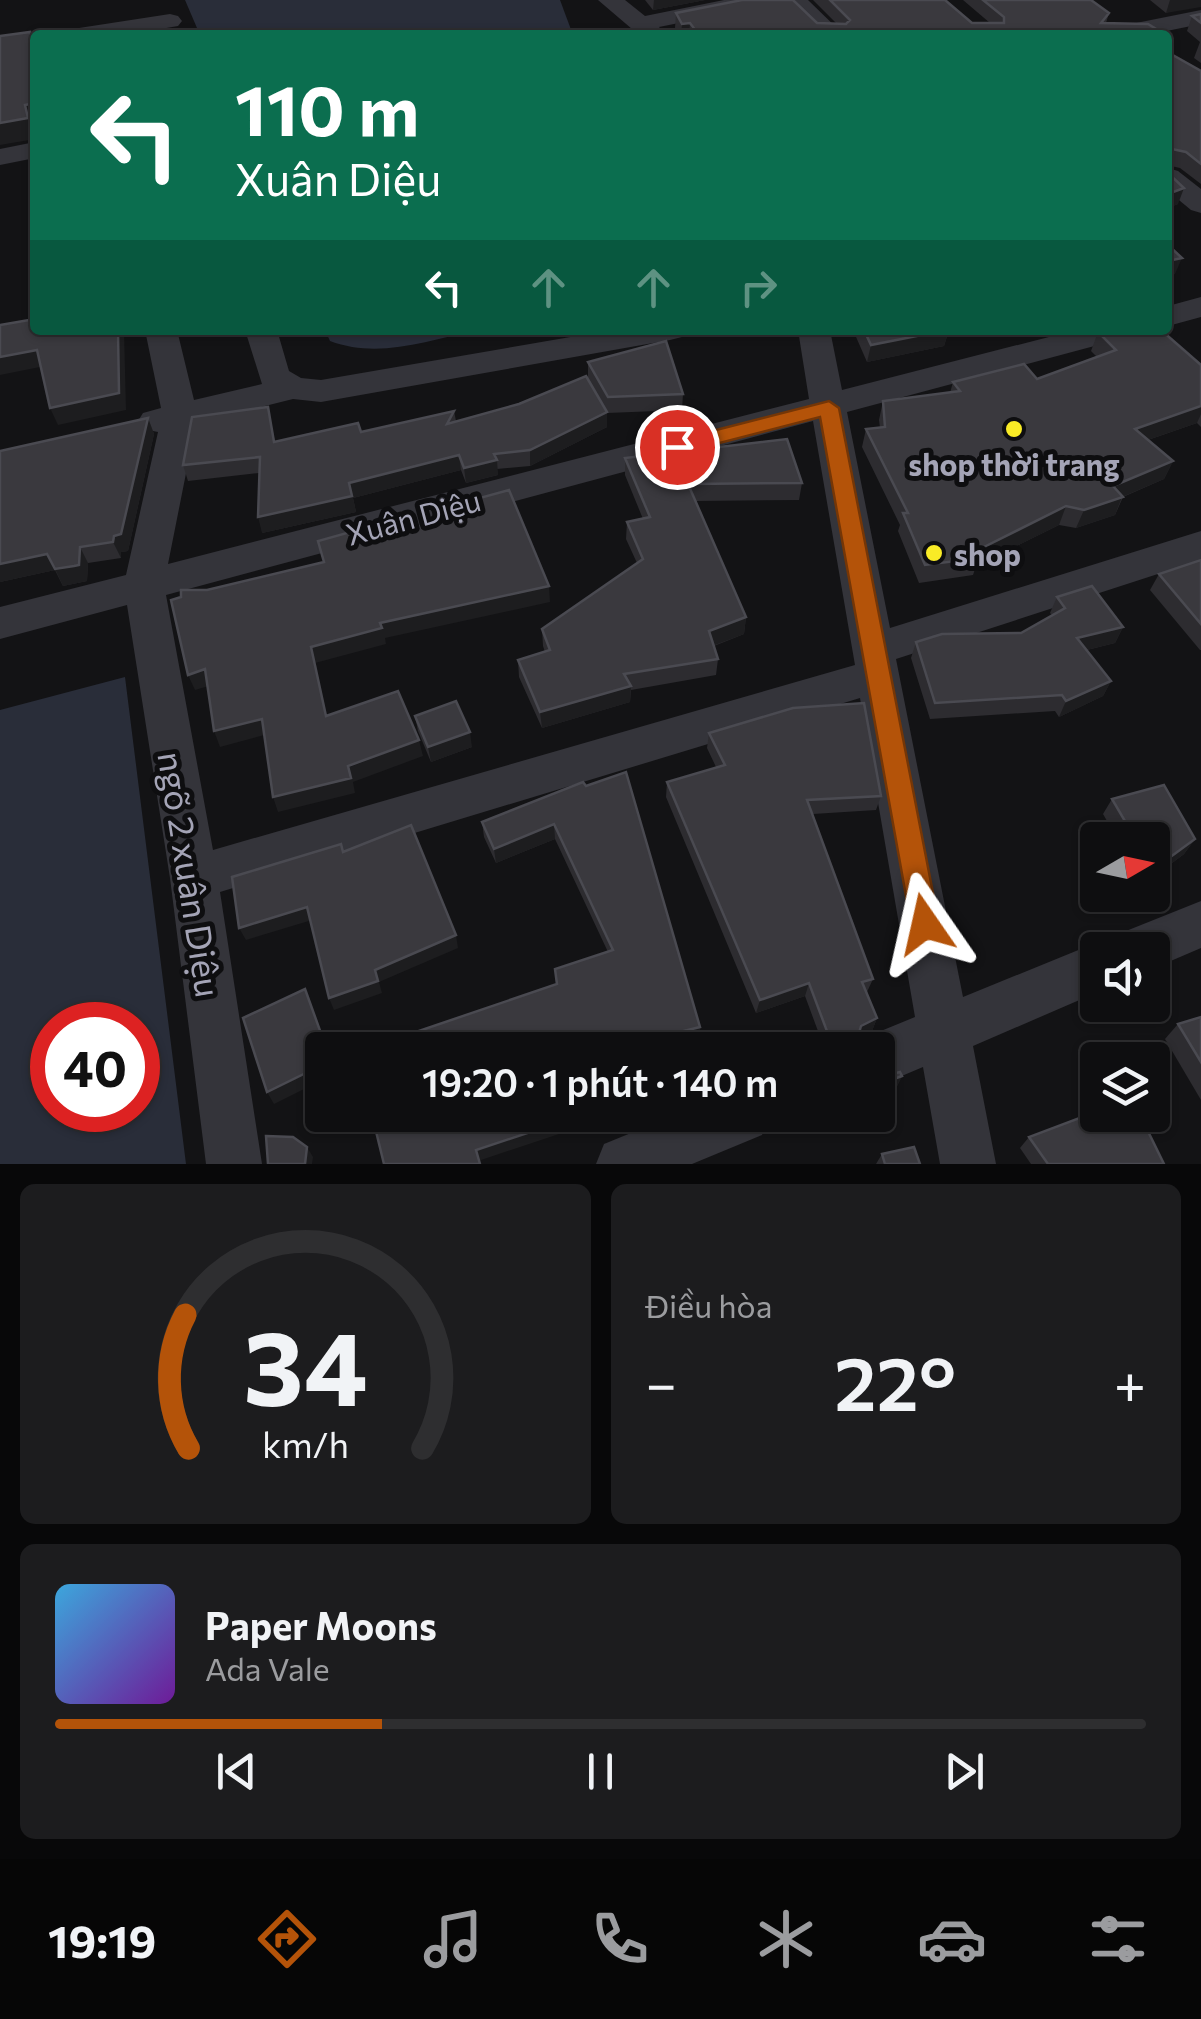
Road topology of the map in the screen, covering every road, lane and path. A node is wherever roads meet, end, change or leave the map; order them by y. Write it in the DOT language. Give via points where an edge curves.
graph roads {
  1 [pos="610,0"];
  2 [pos="759,0"];
  3 [pos="794,0"];
  4 [pos="1101,10"];
  5 [pos="1201,17"];
  6 [pos="170,19"];
  7 [pos="107,30"];
  8 [pos="647,30"];
  9 [pos="827,30"];
  10 [pos="1123,30"];
  11 [pos="1144,30"];
  12 [pos="30,151"];
  13 [pos="0,157"];
  14 [pos="1172,181"];
  15 [pos="1201,204"];
  16 [pos="1201,306"];
  17 [pos="1172,315"];
  18 [pos="162,335"];
  19 [pos="262,335"];
  20 [pos="642,335"];
  21 [pos="815,335"];
  22 [pos="1098,335"];
  23 [pos="293,388"];
  24 [pos="829,408"];
  25 [pos="180,416"];
  26 [pos="126,427"];
  27 [pos="1201,545"];
  28 [pos="144,585"];
  29 [pos="0,623"];
  30 [pos="876,662"];
  31 [pos="194,878"];
  32 [pos="1201,924"];
  33 [pos="1170,937"];
  34 [pos="1080,975"];
  35 [pos="945,1031"];
  36 [pos="895,1052"];
  37 [pos="701,1132"];
  38 [pos="234,1164"];
  39 [pos="624,1164"];
  40 [pos="968,1164"];
  1 -- 8 [label="street"];
  2 -- 8 [label="street"];
  3 -- 9 [label="street"];
  4 -- 10 [label="street"];
  5 -- 11 [label="street"];
  6 -- 7 [label="street"];
  12 -- 13 [label="street"];
  14 -- 15 [label="street"];
  16 -- 17 [label="street"];
  18 -- 25 [label="street"];
  19 -- 23 [label="street" via="274,377"];
  20 -- 23 [label="street" via="348,388"];
  21 -- 24 [label="street"];
  22 -- 24 [label="street, Xuân Diệu"];
  23 -- 25 [label="street"];
  24 -- 28 [label="street, Xuân Diệu"];
  24 -- 30 [label="street"];
  25 -- 26 [label="street"];
  25 -- 28 [label="street"];
  27 -- 30 [label="street"];
  28 -- 29 [label="street, Xuân Diệu"];
  28 -- 31 [label="street, ngõ 2 xuân Diệu"];
  30 -- 31 [label="street"];
  30 -- 35 [label="street"];
  31 -- 38 [label="street, ngõ 2 xuân Diệu"];
  32 -- 33 [label="street"];
  34 -- 35 [label="street"];
  35 -- 36 [label="street"];
  35 -- 40 [label="street"];
  37 -- 39 [label="street"];
}
